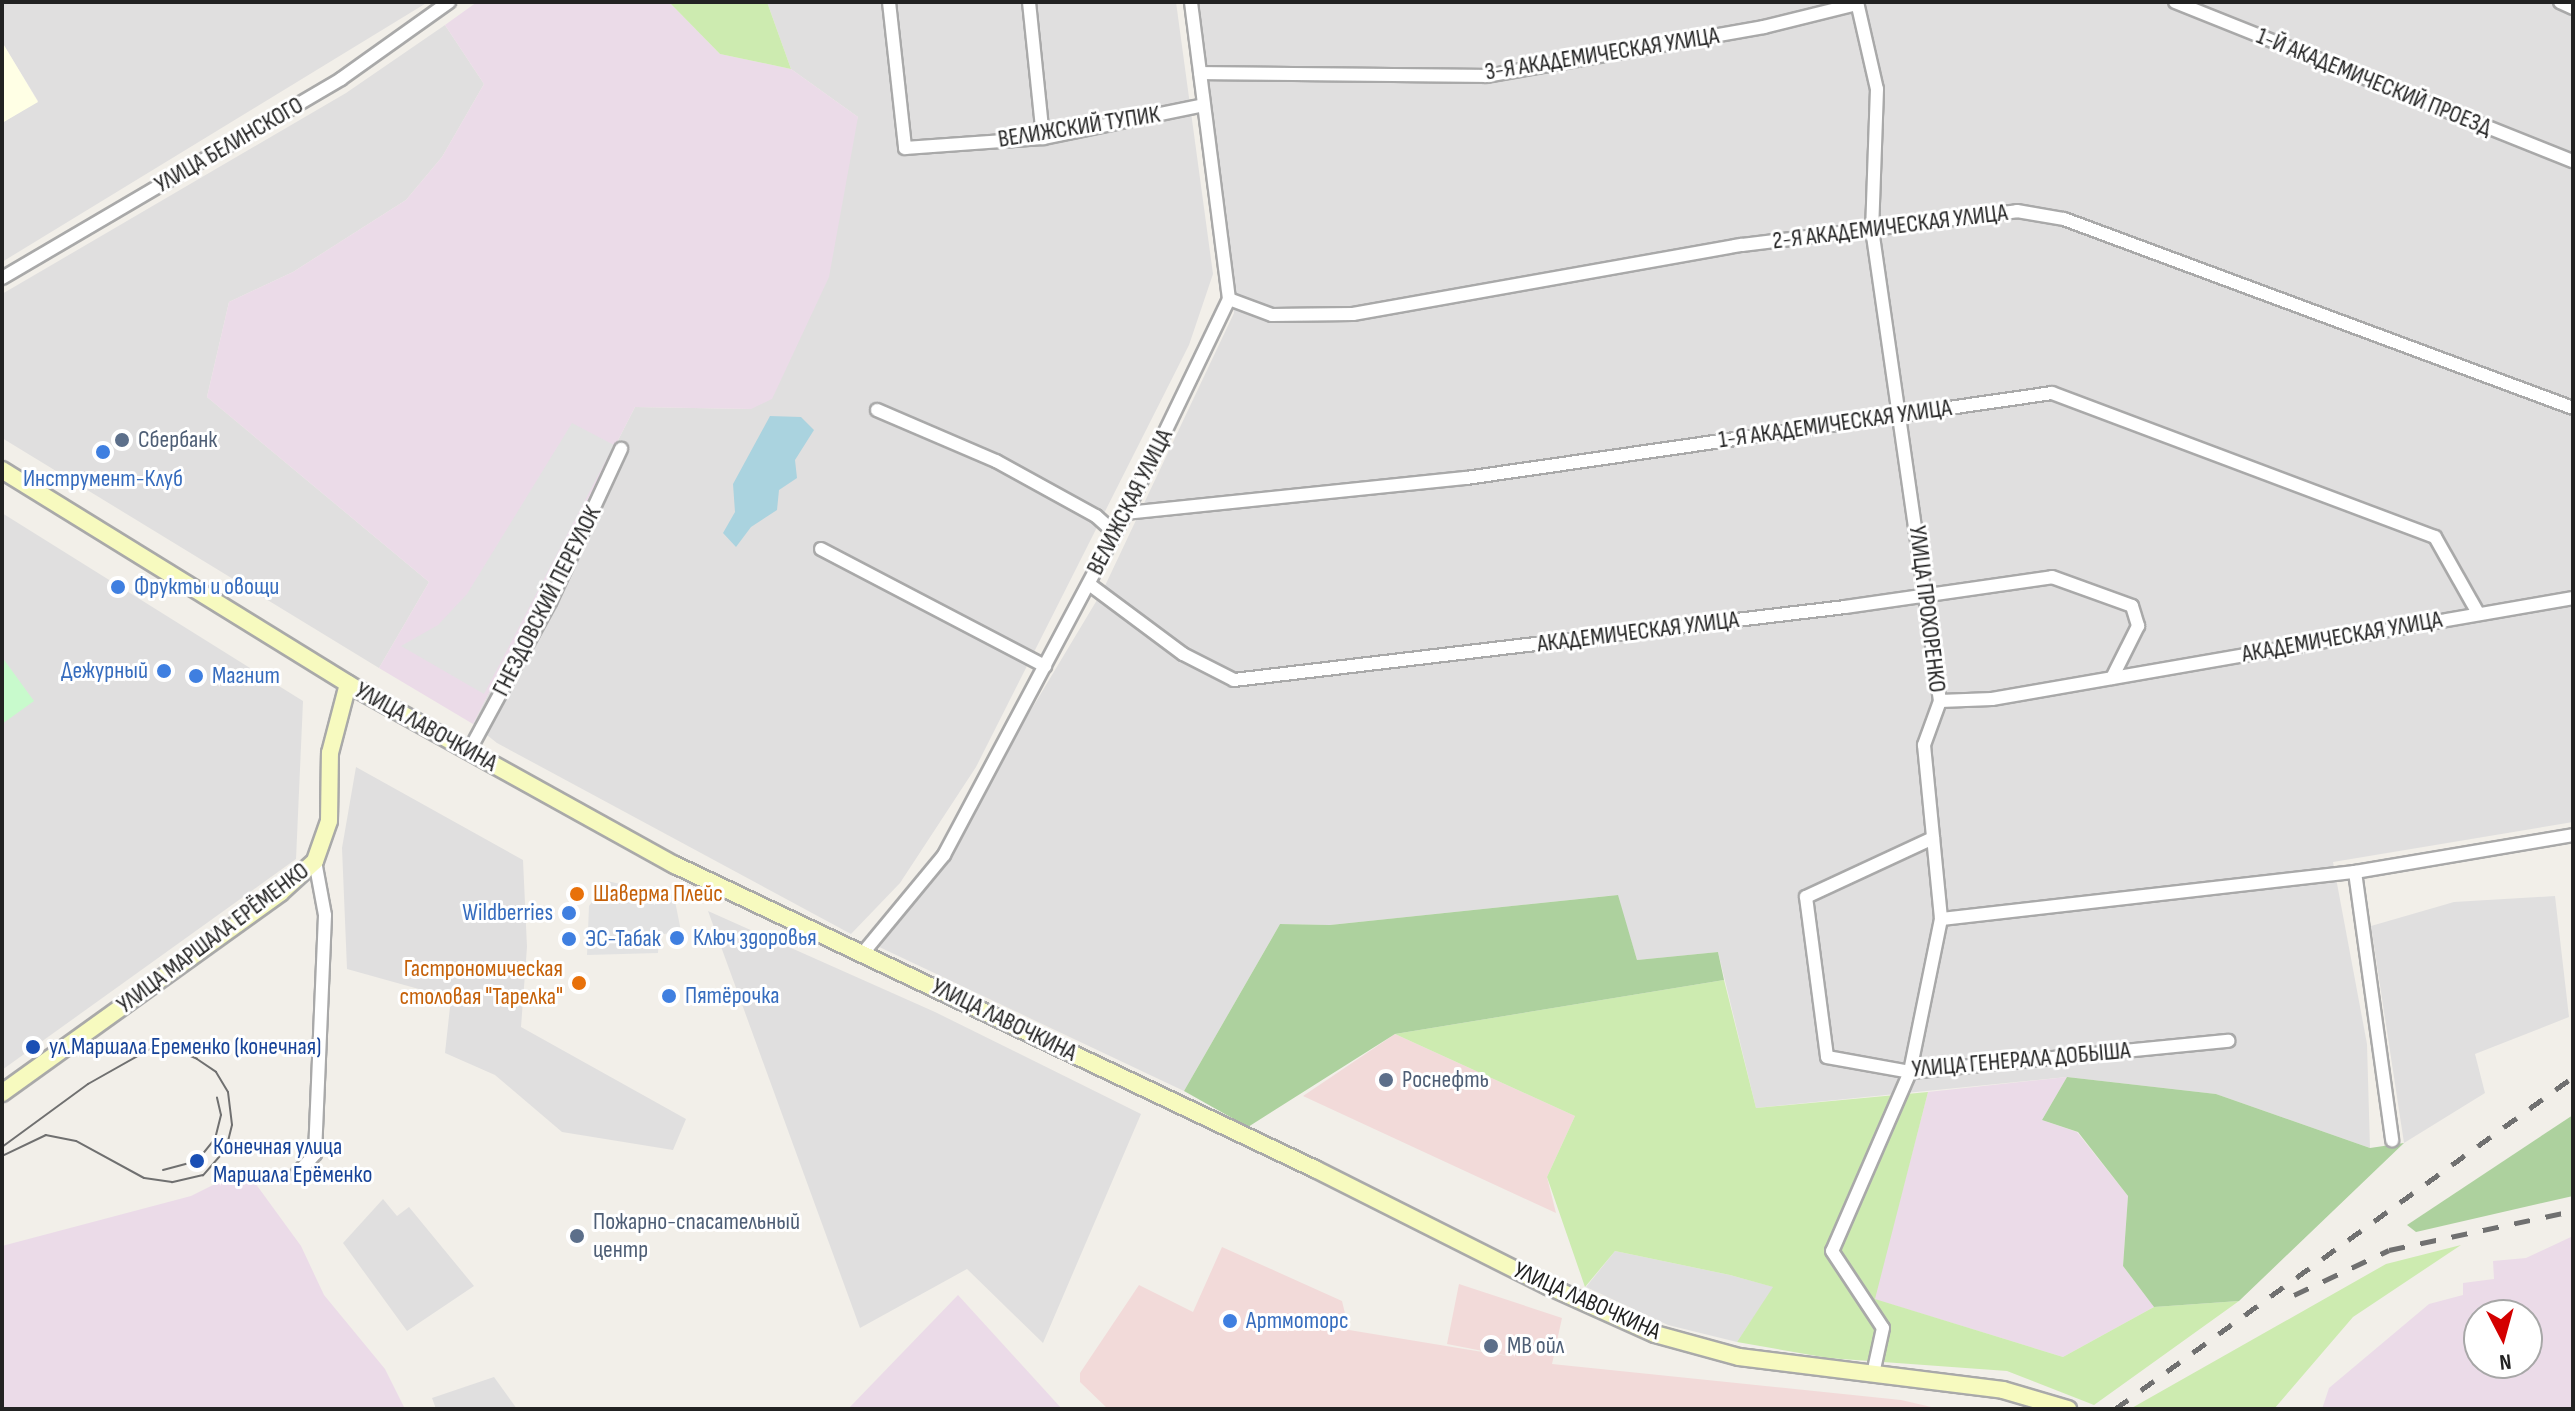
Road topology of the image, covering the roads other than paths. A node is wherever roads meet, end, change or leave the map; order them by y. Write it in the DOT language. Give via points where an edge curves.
graph roads {
  1 [pos="449,2"];
  2 [pos="889,2"];
  3 [pos="1029,2"];
  4 [pos="1191,2"];
  5 [pos="2175,2"];
  6 [pos="2560,2"];
  7 [pos="1857,3"];
  8 [pos="2573,8"];
  9 [pos="1200,73"];
  10 [pos="1204,105"];
  11 [pos="1043,138"];
  12 [pos="2573,161"];
  13 [pos="1872,229"];
  14 [pos="2,278"];
  15 [pos="1229,299"];
  16 [pos="2573,408"];
  17 [pos="877,410"];
  18 [pos="1900,417"];
  19 [pos="621,449"];
  20 [pos="2,470"];
  21 [pos="1126,513"];
  22 [pos="1115,533"];
  23 [pos="821,549"];
  24 [pos="1089,584"];
  25 [pos="1927,596"];
  26 [pos="2573,598"];
  27 [pos="2478,613"];
  28 [pos="1045,666"];
  29 [pos="2112,678"];
  30 [pos="348,684"];
  31 [pos="1940,701"];
  32 [pos="469,751"];
  33 [pos="2573,835"];
  34 [pos="1933,838"];
  35 [pos="315,861"];
  36 [pos="2355,872"];
  37 [pos="1941,919"];
  38 [pos="863,953"];
  39 [pos="2228,1041"];
  40 [pos="1910,1072"];
  41 [pos="2,1093"];
  42 [pos="2392,1140"];
  43 [pos="297,1174"];
  44 [pos="1873,1374"];
  45 [pos="2068,1409"];
  1 -- 14 [label="street, УЛИЦА БЕЛИНСКОГО" via="341,79"];
  2 -- 11 [label="street, ВЕЛИЖСКИЙ ТУПИК" via="905,148"];
  3 -- 11 [label="street"];
  4 -- 9 [label="street"];
  5 -- 12 [label="street, 1-Й АКАДЕМИЧЕСКИЙ ПРОЕЗД"];
  6 -- 8 [label="street"];
  7 -- 9 [label="street, 3-Я АКАДЕМИЧЕСКАЯ УЛИЦА" via="1764,27 1486,76"];
  7 -- 13 [label="street, УЛИЦА ПРОХОРЕНКО" via="1877,89"];
  9 -- 10 [label="street"];
  10 -- 11 [label="street, ВЕЛИЖСКИЙ ТУПИК"];
  10 -- 15 [label="street"];
  13 -- 15 [label="street, 2-Я АКАДЕМИЧЕСКАЯ УЛИЦА" via="1742,245 1353,314 1272,315"];
  13 -- 16 [label="street, 2-Я АКАДЕМИЧЕСКАЯ УЛИЦА" via="2017,211 2064,219"];
  13 -- 18 [label="street, УЛИЦА ПРОХОРЕНКО"];
  15 -- 21 [label="street, ВЕЛИЖСКАЯ УЛИЦА"];
  17 -- 22 [label="street" via="996,461 1096,516"];
  18 -- 21 [label="street, 1-Я АКАДЕМИЧЕСКАЯ УЛИЦА" via="1466,478"];
  18 -- 25 [label="street, УЛИЦА ПРОХОРЕНКО"];
  18 -- 27 [label="street, 1-Я АКАДЕМИЧЕСКАЯ УЛИЦА" via="2052,393 2435,537"];
  19 -- 32 [label="street, ГНЕЗДОВСКИЙ ПЕРЕУЛОК" via="550,602"];
  20 -- 30 [label="main road, УЛИЦА ЛАВОЧКИНА"];
  21 -- 22 [label="street, ВЕЛИЖСКАЯ УЛИЦА"];
  22 -- 24 [label="street, ВЕЛИЖСКАЯ УЛИЦА"];
  23 -- 28 [label="street"];
  24 -- 25 [label="street, АКАДЕМИЧЕСКАЯ УЛИЦА" via="1183,654 1234,680"];
  24 -- 28 [label="street, ВЕЛИЖСКАЯ УЛИЦА"];
  25 -- 29 [label="street, АКАДЕМИЧЕСКАЯ УЛИЦА" via="2052,577 2132,606 2138,626"];
  25 -- 31 [label="street, УЛИЦА ПРОХОРЕНКО"];
  26 -- 27 [label="street, АКАДЕМИЧЕСКАЯ УЛИЦА"];
  27 -- 29 [label="street, АКАДЕМИЧЕСКАЯ УЛИЦА"];
  28 -- 38 [label="street, ВЕЛИЖСКАЯ УЛИЦА" via="944,855"];
  29 -- 31 [label="street, АКАДЕМИЧЕСКАЯ УЛИЦА" via="1992,699"];
  30 -- 32 [label="main road, УЛИЦА ЛАВОЧКИНА"];
  30 -- 35 [label="main road, УЛИЦА МАРШАЛА ЕРЁМЕНКО" via="330,753 329,821"];
  31 -- 34 [label="street, УЛИЦА ПРОХОРЕНКО" via="1924,745"];
  32 -- 38 [label="main road, УЛИЦА ЛАВОЧКИНА" via="675,865"];
  33 -- 36 [label="street"];
  34 -- 37 [label="street, УЛИЦА ПРОХОРЕНКО"];
  34 -- 40 [label="street, УЛИЦА ГЕНЕРАЛА ДОБЫША" via="1806,897 1827,1057"];
  35 -- 41 [label="main road, УЛИЦА МАРШАЛА ЕРЁМЕНКО" via="280,893"];
  35 -- 43 [label="street" via="325,915 315,1154"];
  36 -- 37 [label="street"];
  36 -- 42 [label="street"];
  37 -- 40 [label="street, УЛИЦА ПРОХОРЕНКО"];
  38 -- 44 [label="main road, УЛИЦА ЛАВОЧКИНА" via="1655,1334 1739,1357"];
  39 -- 40 [label="street, УЛИЦА ГЕНЕРАЛА ДОБЫША"];
  40 -- 44 [label="street, УЛИЦА ПРОХОРЕНКО" via="1832,1251 1883,1328"];
  44 -- 45 [label="main road, УЛИЦА ЛАВОЧКИНА" via="2003,1390"];
}
